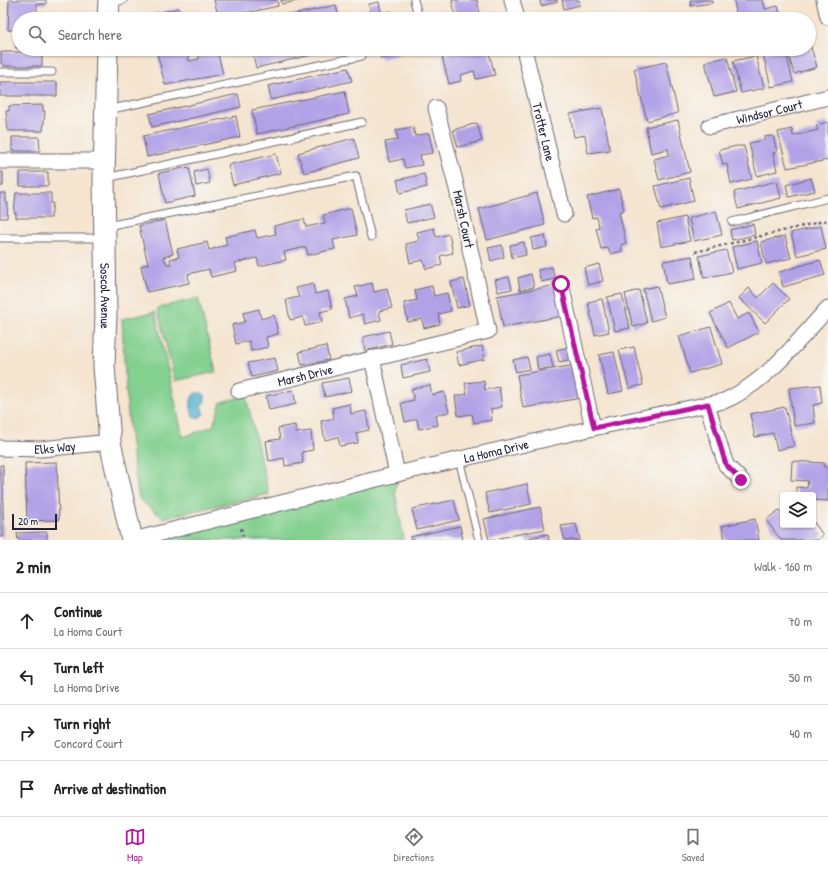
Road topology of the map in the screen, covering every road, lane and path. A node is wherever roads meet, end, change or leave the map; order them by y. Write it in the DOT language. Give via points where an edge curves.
graph roads {
  1 [pos="414,0"];
  2 [pos="512,0"];
  3 [pos="824,0"];
  4 [pos="417,12"];
  5 [pos="515,12"];
  6 [pos="828,17"];
  7 [pos="107,56"];
  8 [pos="362,56"];
  9 [pos="526,56"];
  10 [pos="0,72"];
  11 [pos="52,72"];
  12 [pos="828,97"];
  13 [pos="436,108"];
  14 [pos="105,110"];
  15 [pos="362,122"];
  16 [pos="710,126"];
  17 [pos="0,161"];
  18 [pos="104,170"];
  19 [pos="828,198"];
  20 [pos="564,214"];
  21 [pos="828,220"];
  22 [pos="732,222"];
  23 [pos="105,232"];
  24 [pos="371,237"];
  25 [pos="0,238"];
  26 [pos="695,252"];
  27 [pos="561,284"];
  28 [pos="828,308"];
  29 [pos="488,331"];
  30 [pos="372,358"];
  31 [pos="239,391"];
  32 [pos="708,404"];
  33 [pos="594,428"];
  34 [pos="110,442"];
  35 [pos="0,448"];
  36 [pos="459,459"];
  37 [pos="397,474"];
  38 [pos="741,480"];
  39 [pos="133,540"];
  40 [pos="478,540"];
  1 -- 4 [label="lane"];
  2 -- 5 [label="street"];
  3 -- 6 [label="street"];
  7 -- 14 [label="main road, Soscol Avenue"];
  8 -- 14 [label="lane"];
  9 -- 20 [label="street, Trotter Lane"];
  10 -- 11 [label="lane"];
  12 -- 16 [label="street, Windsor Court"];
  13 -- 29 [label="street, Marsh Court"];
  14 -- 18 [label="main road, Soscol Avenue"];
  15 -- 18 [label="lane"];
  17 -- 18 [label="street"];
  18 -- 23 [label="main road, Soscol Avenue"];
  19 -- 22 [label="lane"];
  21 -- 26 [label="path"];
  23 -- 24 [label="lane" via="356,176"];
  23 -- 25 [label="lane"];
  23 -- 34 [label="main road, Soscol Avenue" via="104,366"];
  27 -- 33 [label="street"];
  28 -- 32 [label="street, La Homa Drive" via="756,383 738,395"];
  29 -- 30 [label="street, Marsh Drive"];
  30 -- 31 [label="street, Marsh Drive"];
  30 -- 37 [label="street"];
  32 -- 33 [label="street, La Homa Drive"];
  32 -- 38 [label="street" via="726,465"];
  33 -- 36 [label="street, La Homa Drive"];
  34 -- 35 [label="street, Elks Way" via="41,449"];
  34 -- 39 [label="main road, Soscol Avenue"];
  36 -- 37 [label="street, La Homa Drive"];
  36 -- 40 [label="lane"];
  37 -- 39 [label="street, La Homa Drive"];
}
